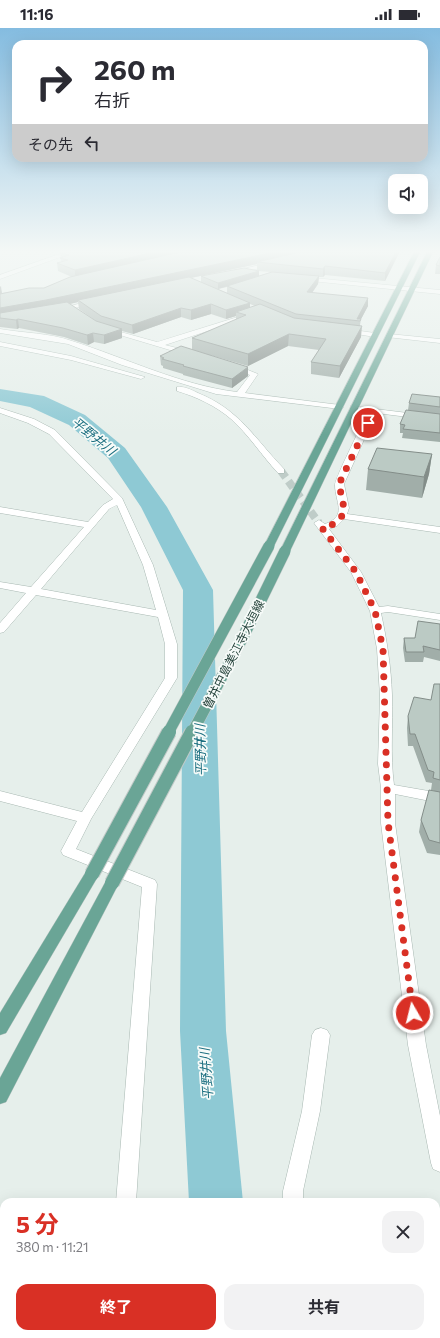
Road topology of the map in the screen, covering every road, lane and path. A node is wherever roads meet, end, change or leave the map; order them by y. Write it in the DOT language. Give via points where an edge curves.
graph roads {
  1 [pos="78,313"];
  2 [pos="256,313"];
  3 [pos="386,313"];
  4 [pos="401,313"];
  5 [pos="81,315"];
  6 [pos="99,328"];
  7 [pos="0,331"];
  8 [pos="337,331"];
  9 [pos="375,335"];
  10 [pos="389,336"];
  11 [pos="440,341"];
  12 [pos="0,344"];
  13 [pos="156,345"];
  14 [pos="194,355"];
  15 [pos="224,364"];
  16 [pos="240,394"];
  17 [pos="340,407"];
  18 [pos="354,408"];
  19 [pos="0,410"];
  20 [pos="373,411"];
  21 [pos="440,419"];
  22 [pos="281,471"];
  23 [pos="118,500"];
  24 [pos="0,510"];
  25 [pos="342,516"];
  26 [pos="90,525"];
  27 [pos="440,530"];
  28 [pos="0,585"];
  29 [pos="33,592"];
  30 [pos="375,611"];
  31 [pos="163,615"];
  32 [pos="440,618"];
  33 [pos="0,630"];
  34 [pos="388,788"];
  35 [pos="0,796"];
  36 [pos="440,798"];
  37 [pos="85,818"];
  38 [pos="0,1028"];
  39 [pos="321,1035"];
  40 [pos="0,1096"];
  41 [pos="440,1163"];
  42 [pos="126,1198"];
  43 [pos="293,1198"];
  1 -- 5 [label="street"];
  2 -- 13 [label="street"];
  3 -- 9 [label="main road, 曽井中島美江寺大垣線"];
  4 -- 10 [label="main road, 曽井中島美江寺大垣線"];
  6 -- 13 [label="street"];
  7 -- 16 [label="street" via="69,342 199,388"];
  8 -- 9 [label="street"];
  9 -- 17 [label="main road, 曽井中島美江寺大垣線"];
  10 -- 11 [label="street"];
  10 -- 18 [label="main road, 曽井中島美江寺大垣線"];
  12 -- 22 [label="street" via="86,360 188,392 220,406 241,424"];
  13 -- 14 [label="street"];
  15 -- 16 [label="street" via="254,374"];
  16 -- 17 [label="street"];
  17 -- 38 [label="main road, 曽井中島美江寺大垣線, bridge" via="269,546 92,874"];
  18 -- 20 [label="street"];
  18 -- 40 [label="main road, 曽井中島美江寺大垣線, bridge" via="243,637"];
  19 -- 23 [label="street" via="32,421 52,432"];
  20 -- 21 [label="street"];
  20 -- 25 [label="street" via="339,484 344,508"];
  23 -- 26 [label="street" via="106,507"];
  23 -- 31 [label="street" via="148,564"];
  24 -- 26 [label="street"];
  25 -- 27 [label="street"];
  25 -- 30 [label="street" via="334,524 321,526 356,572"];
  26 -- 29 [label="street"];
  28 -- 29 [label="street"];
  29 -- 31 [label="street"];
  29 -- 33 [label="street"];
  30 -- 32 [label="street" via="388,610"];
  30 -- 34 [label="street" via="383,649 386,696 385,764"];
  31 -- 37 [label="street" via="171,644 171,678"];
  34 -- 36 [label="street"];
  34 -- 41 [label="street" via="388,822 416,1037"];
  35 -- 37 [label="street"];
  37 -- 42 [label="street" via="68,851 150,884"];
  39 -- 43 [label="street" via="311,1111"];
}
